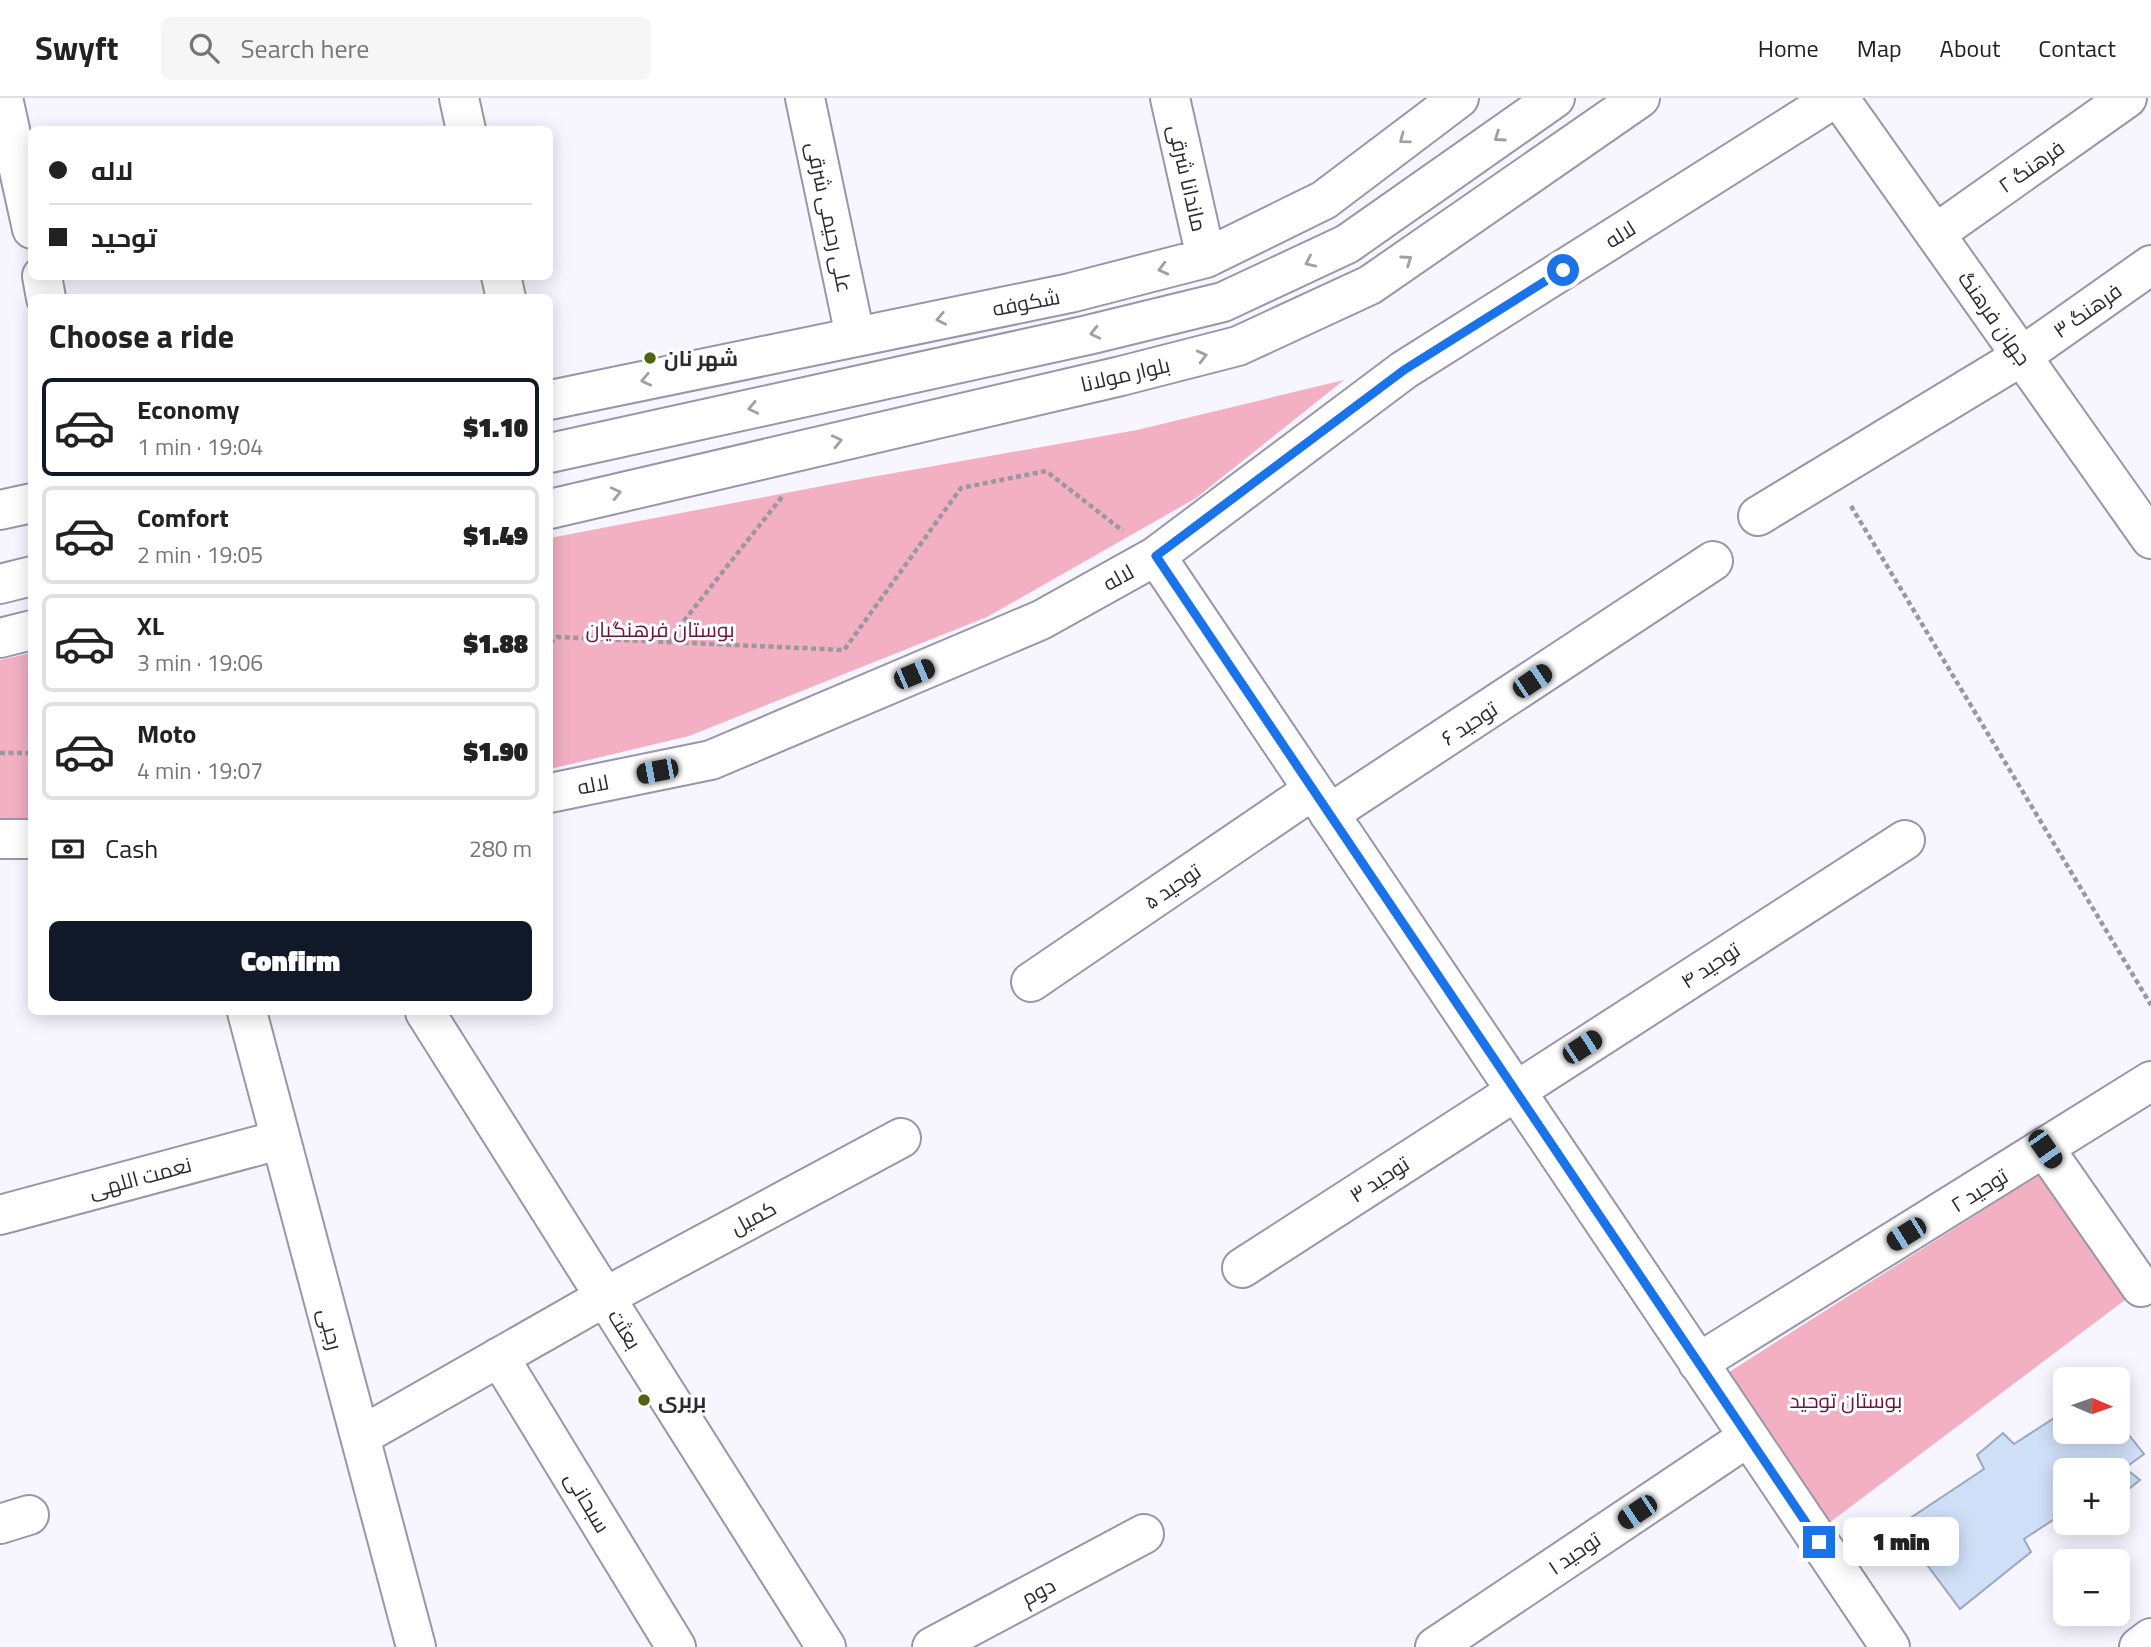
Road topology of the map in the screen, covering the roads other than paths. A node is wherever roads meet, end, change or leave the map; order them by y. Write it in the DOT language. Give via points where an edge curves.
graph roads {
  1 [pos="3,98"];
  2 [pos="459,98"];
  3 [pos="805,98"];
  4 [pos="1170,98"];
  5 [pos="1459,98"];
  6 [pos="1555,98"];
  7 [pos="1640,98"];
  8 [pos="1837,98"];
  9 [pos="2127,98"];
  10 [pos="465,126"];
  11 [pos="28,211"];
  12 [pos="1935,234"];
  13 [pos="1206,258"];
  14 [pos="2151,265"];
  15 [pos="855,336"];
  16 [pos="2022,356"];
  17 [pos="553,399"];
  18 [pos="553,452"];
  19 [pos="28,504"];
  20 [pos="553,508"];
  21 [pos="0,510"];
  22 [pos="1758,516"];
  23 [pos="2149,533"];
  24 [pos="1156,556"];
  25 [pos="1713,561"];
  26 [pos="28,577"];
  27 [pos="0,584"];
  28 [pos="28,632"];
  29 [pos="0,638"];
  30 [pos="553,792"];
  31 [pos="1321,802"];
  32 [pos="0,839"];
  33 [pos="28,839"];
  34 [pos="1905,840"];
  35 [pos="1031,982"];
  36 [pos="248,1015"];
  37 [pos="427,1015"];
  38 [pos="2151,1082"];
  39 [pos="1515,1090"];
  40 [pos="901,1138"];
  41 [pos="279,1140"];
  42 [pos="2045,1149"];
  43 [pos="0,1215"];
  44 [pos="1242,1268"];
  45 [pos="2141,1287"];
  46 [pos="605,1297"];
  47 [pos="499,1357"];
  48 [pos="1698,1363"];
  49 [pos="361,1436"];
  50 [pos="1748,1437"];
  51 [pos="1144,1534"];
  52 [pos="2151,1638"];
  53 [pos="416,1647"];
  54 [pos="676,1647"];
  55 [pos="826,1647"];
  56 [pos="932,1647"];
  57 [pos="1435,1647"];
  58 [pos="1890,1647"];
  59 [pos="2140,1647"];
  1 -- 11 [label="street"];
  2 -- 10 [label="street"];
  3 -- 15 [label="street, علی رحیمی شرقی"];
  4 -- 13 [label="street, ماندانا شرقی"];
  5 -- 13 [label="street, شکوفه, one-way" via="1324,200"];
  6 -- 18 [label="street, one-way" via="1347,244 1223,302"];
  20 -- 7 [label="street, بلوار مولانا, one-way" via="1238,346 1370,285"];
  8 -- 12 [label="street, جهان فرهنگ"];
  8 -- 24 [label="street, لاله" via="1404,370"];
  9 -- 12 [label="street, فرهنگ ۲"];
  12 -- 16 [label="street, جهان فرهنگ"];
  13 -- 15 [label="street, شکوفه, one-way" via="1070,293"];
  14 -- 16 [label="street, فرهنگ ۳"];
  15 -- 17 [label="street, شکوفه, one-way"];
  16 -- 22 [label="street, فرهنگ ۳"];
  16 -- 23 [label="street, جهان فرهنگ"];
  19 -- 21 [label="street"];
  24 -- 30 [label="street, لاله" via="1041,620 711,760"];
  24 -- 31 [label="street"];
  25 -- 31 [label="street, توحید ۶"];
  26 -- 27 [label="street"];
  28 -- 29 [label="street"];
  31 -- 35 [label="street, توحید ۵"];
  31 -- 39 [label="street"];
  32 -- 33 [label="street"];
  34 -- 39 [label="street, توحید ۴"];
  36 -- 41 [label="street, رجبی"];
  37 -- 46 [label="street, بعثت"];
  38 -- 42 [label="street, توحید ۲"];
  39 -- 44 [label="street, توحید ۳"];
  39 -- 48 [label="street"];
  40 -- 46 [label="street, کمیل"];
  41 -- 43 [label="street, نعمت اللهی"];
  41 -- 49 [label="street, رجبی"];
  42 -- 45 [label="street"];
  42 -- 48 [label="street, توحید ۲"];
  46 -- 47 [label="street, کمیل"];
  46 -- 55 [label="street, بعثت"];
  47 -- 49 [label="street, کمیل"];
  47 -- 54 [label="street, سبحانی"];
  48 -- 50 [label="street"];
  49 -- 53 [label="street, رجبی"];
  50 -- 57 [label="street, توحید ۱"];
  50 -- 58 [label="street"];
  51 -- 56 [label="street, دوم"];
  52 -- 59 [label="street"];
}
